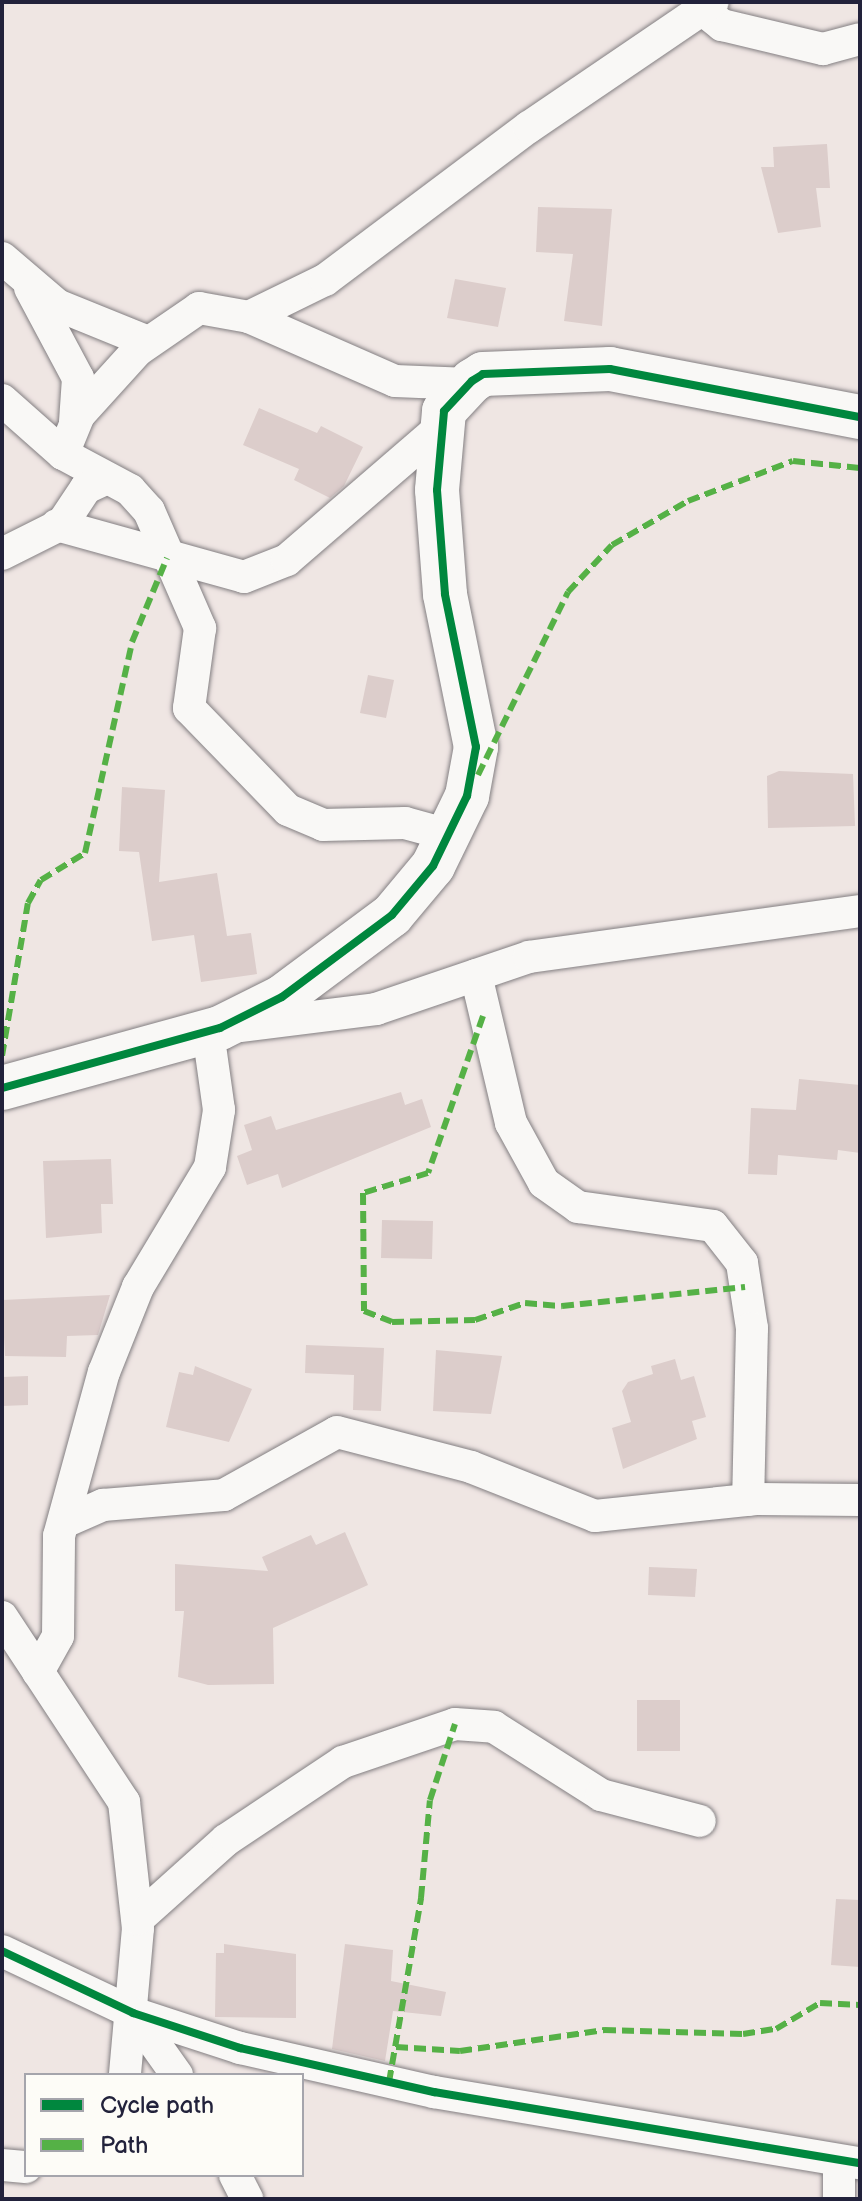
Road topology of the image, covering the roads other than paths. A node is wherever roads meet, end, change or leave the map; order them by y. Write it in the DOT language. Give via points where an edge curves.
graph roads {
  1 [pos="707,6"];
  2 [pos="860,39"];
  3 [pos="2,258"];
  4 [pos="29,285"];
  5 [pos="249,317"];
  6 [pos="148,342"];
  7 [pos="469,384"];
  8 [pos="2,400"];
  9 [pos="860,417"];
  10 [pos="75,422"];
  11 [pos="441,427"];
  12 [pos="63,454"];
  13 [pos="107,478"];
  14 [pos="57,525"];
  15 [pos="2,554"];
  16 [pos="167,556"];
  17 [pos="449,835"];
  18 [pos="860,911"];
  19 [pos="476,975"];
  20 [pos="214,1030"];
  21 [pos="2,1088"];
  22 [pos="748,1500"];
  23 [pos="860,1500"];
  24 [pos="64,1522"];
  25 [pos="2,1617"];
  26 [pos="38,1672"];
  27 [pos="700,1821"];
  28 [pos="138,1919"];
  29 [pos="2,1951"];
  30 [pos="133,2013"];
  31 [pos="125,2073"];
  32 [pos="176,2073"];
  33 [pos="849,2162"];
  34 [pos="2,2165"];
  35 [pos="24,2167"];
  36 [pos="236,2177"];
  37 [pos="247,2199"];
  38 [pos="839,2199"];
  1 -- 2 [label="street" via="722,25 823,49"];
  1 -- 5 [label="street" via="325,280"];
  3 -- 4 [label="street"];
  4 -- 6 [label="street" via="93,324"];
  4 -- 10 [label="street" via="78,378"];
  5 -- 6 [label="street" via="199,308"];
  5 -- 7 [label="street" via="395,381"];
  6 -- 10 [label="street"];
  7 -- 9 [label="street" via="483,374 610,369 697,380"];
  7 -- 11 [label="street" via="444,411"];
  8 -- 12 [label="street"];
  10 -- 12 [label="street"];
  11 -- 16 [label="street" via="287,560 238,577"];
  11 -- 17 [label="street" via="445,594 476,747 467,796"];
  12 -- 13 [label="street"];
  13 -- 14 [label="street" via="86,488"];
  13 -- 16 [label="street" via="149,511"];
  14 -- 15 [label="street"];
  14 -- 16 [label="street"];
  16 -- 17 [label="street" via="200,628 189,708 288,810 323,825 405,823"];
  17 -- 20 [label="street" via="433,866 370,934 282,997"];
  18 -- 19 [label="street" via="529,957"];
  19 -- 20 [label="street" via="376,1009"];
  19 -- 22 [label="street" via="511,1123 544,1183 578,1207 713,1226 742,1263 752,1328"];
  20 -- 21 [label="street"];
  20 -- 24 [label="street" via="219,1110 210,1167 138,1287 93,1406"];
  22 -- 23 [label="street"];
  22 -- 24 [label="street" via="595,1516 471,1467 337,1432 224,1495 103,1505"];
  24 -- 26 [label="street" via="56,1553 58,1636"];
  25 -- 26 [label="street"];
  26 -- 28 [label="street" via="124,1802"];
  27 -- 28 [label="street" via="601,1795 494,1727 455,1724 343,1762 226,1840"];
  28 -- 30 [label="street"];
  29 -- 30 [label="street"];
  30 -- 31 [label="street"];
  30 -- 32 [label="street"];
  30 -- 33 [label="street" via="240,2048 434,2092"];
  33 -- 38 [label="street"];
  34 -- 35 [label="street"];
  36 -- 37 [label="street"];
}
